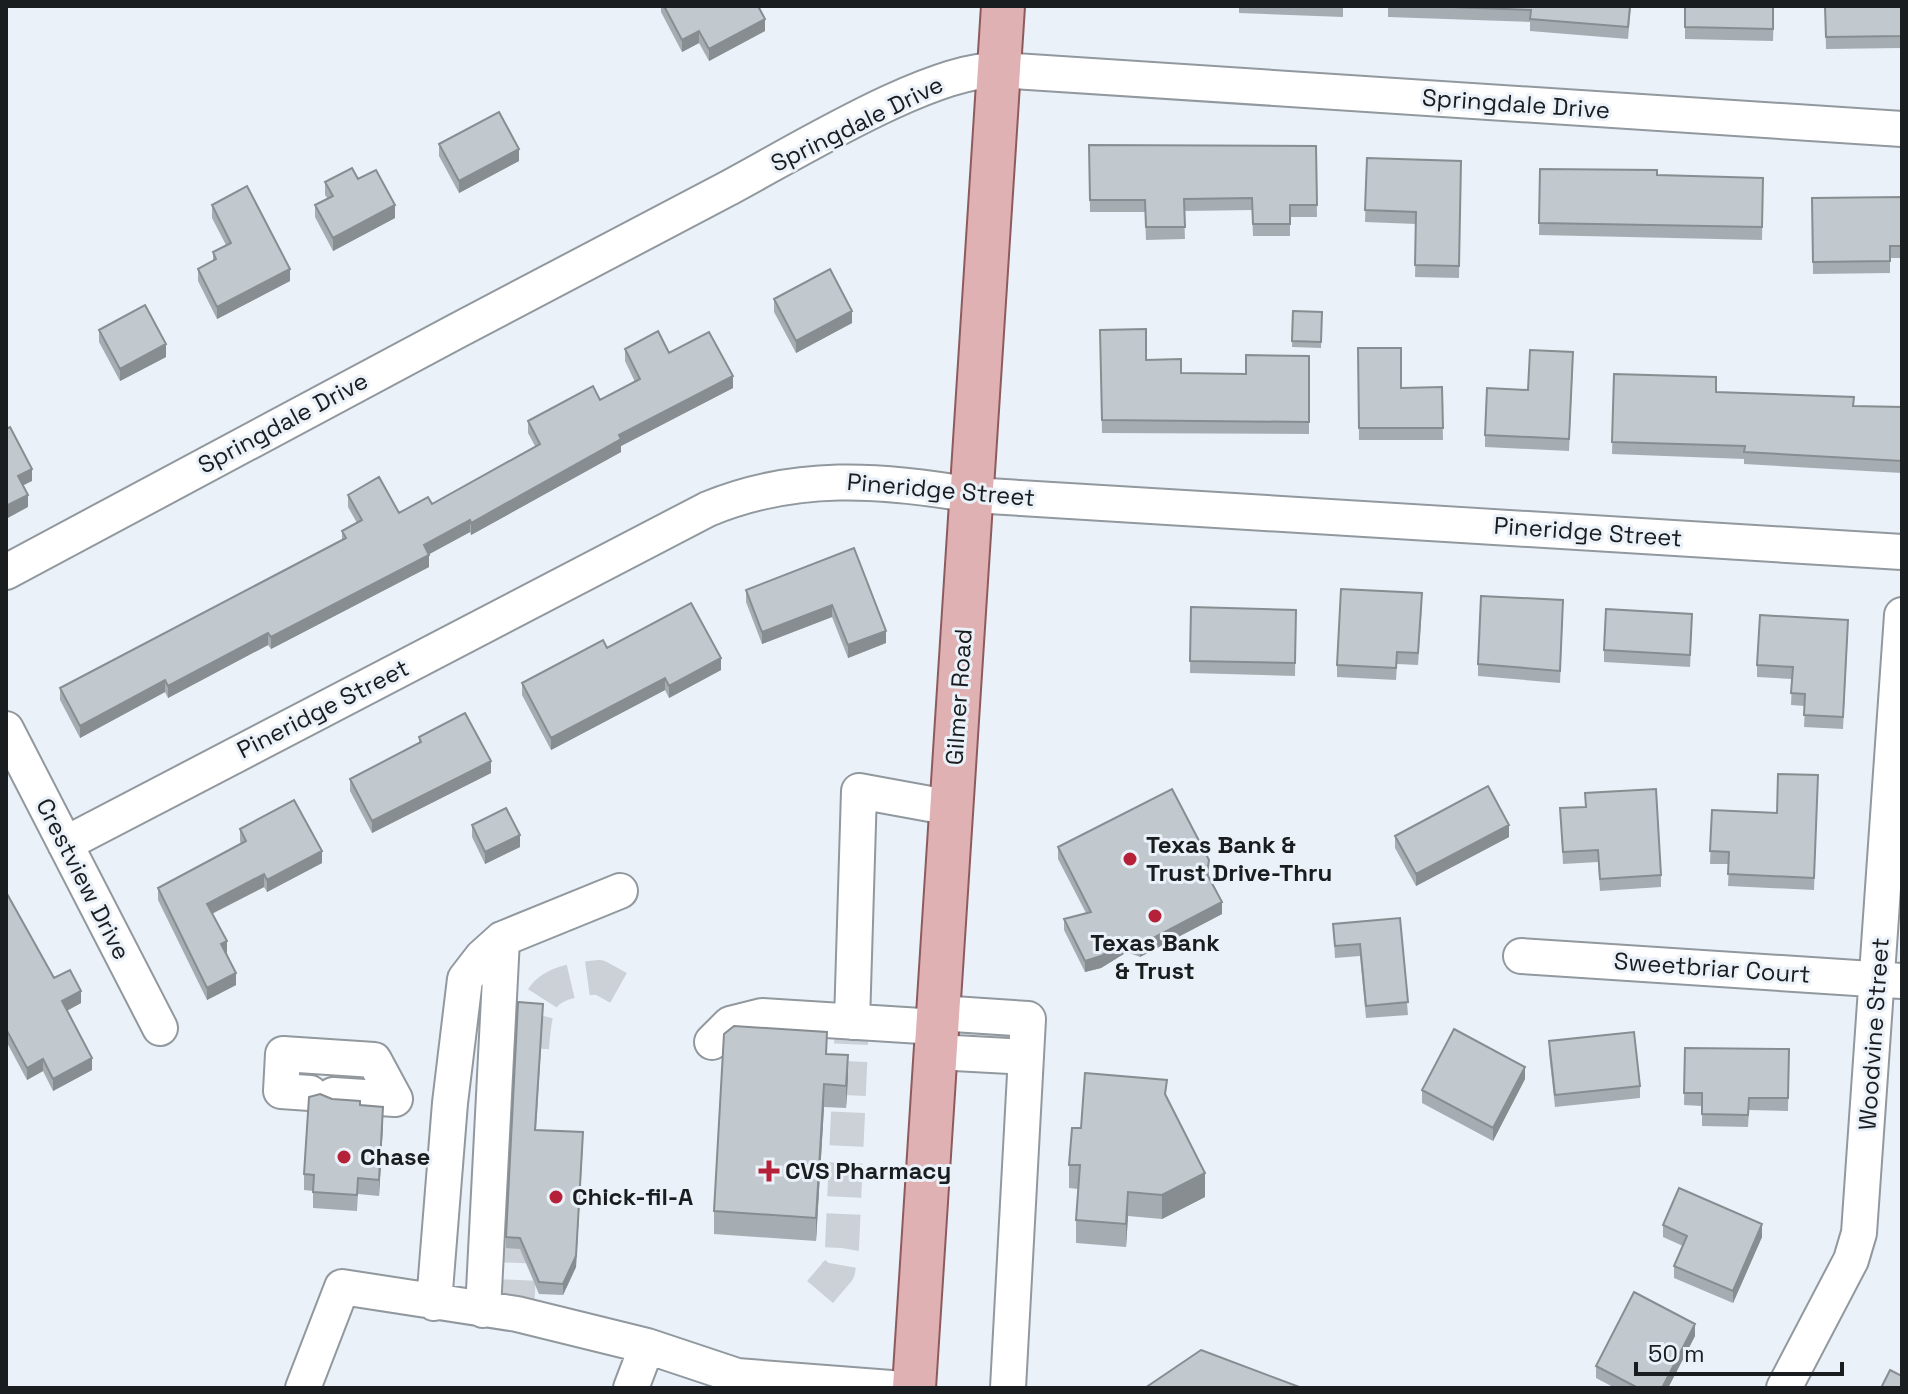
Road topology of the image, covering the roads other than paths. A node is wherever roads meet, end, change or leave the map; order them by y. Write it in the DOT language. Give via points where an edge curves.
graph roads {
  1 [pos="1003,6"];
  2 [pos="999,70"];
  3 [pos="1902,129"];
  4 [pos="972,495"];
  5 [pos="1902,552"];
  6 [pos="6,572"];
  7 [pos="1902,615"];
  8 [pos="6,729"];
  9 [pos="952,808"];
  10 [pos="65,844"];
  11 [pos="620,891"];
  12 [pos="502,939"];
  13 [pos="1521,956"];
  14 [pos="1890,980"];
  15 [pos="852,1022"];
  16 [pos="160,1028"];
  17 [pos="937,1031"];
  18 [pos="712,1042"];
  19 [pos="308,1093"];
  20 [pos="434,1303"];
  21 [pos="483,1310"];
  22 [pos="647,1346"];
  23 [pos="303,1388"];
  24 [pos="631,1388"];
  25 [pos="891,1388"];
  26 [pos="914,1388"];
  27 [pos="1008,1388"];
  28 [pos="1784,1388"];
  1 -- 2 [label="main road, Gilmer Road"];
  2 -- 3 [label="street, Springdale Drive"];
  2 -- 4 [label="main road, Gilmer Road"];
  2 -- 6 [label="street, Springdale Drive" via="957,75 887,106"];
  4 -- 5 [label="street, Pineridge Street"];
  4 -- 9 [label="main road, Gilmer Road"];
  4 -- 10 [label="street, Pineridge Street" via="915,485 827,480 724,503"];
  7 -- 14 [label="street, Woodvine Street"];
  8 -- 10 [label="street, Crestview Drive"];
  9 -- 15 [label="street" via="859,791"];
  9 -- 17 [label="main road, Gilmer Road"];
  10 -- 16 [label="street, Crestview Drive"];
  11 -- 12 [label="street"];
  12 -- 20 [label="street" via="482,957 462,990"];
  12 -- 21 [label="street"];
  13 -- 14 [label="street, Sweetbriar Court"];
  14 -- 28 [label="street, Woodvine Street" via="1859,1233 1851,1260"];
  15 -- 17 [label="street"];
  15 -- 18 [label="street" via="750,1018 723,1028"];
  17 -- 26 [label="main road, Gilmer Road"];
  17 -- 27 [label="street" via="1028,1019"];
  19 -- 19 [label="street" via="283,1054 374,1060 395,1099"];
  20 -- 21 [label="street"];
  20 -- 23 [label="street" via="342,1287"];
  21 -- 22 [label="street"];
  22 -- 24 [label="street"];
  22 -- 25 [label="street" via="737,1376"];
}
